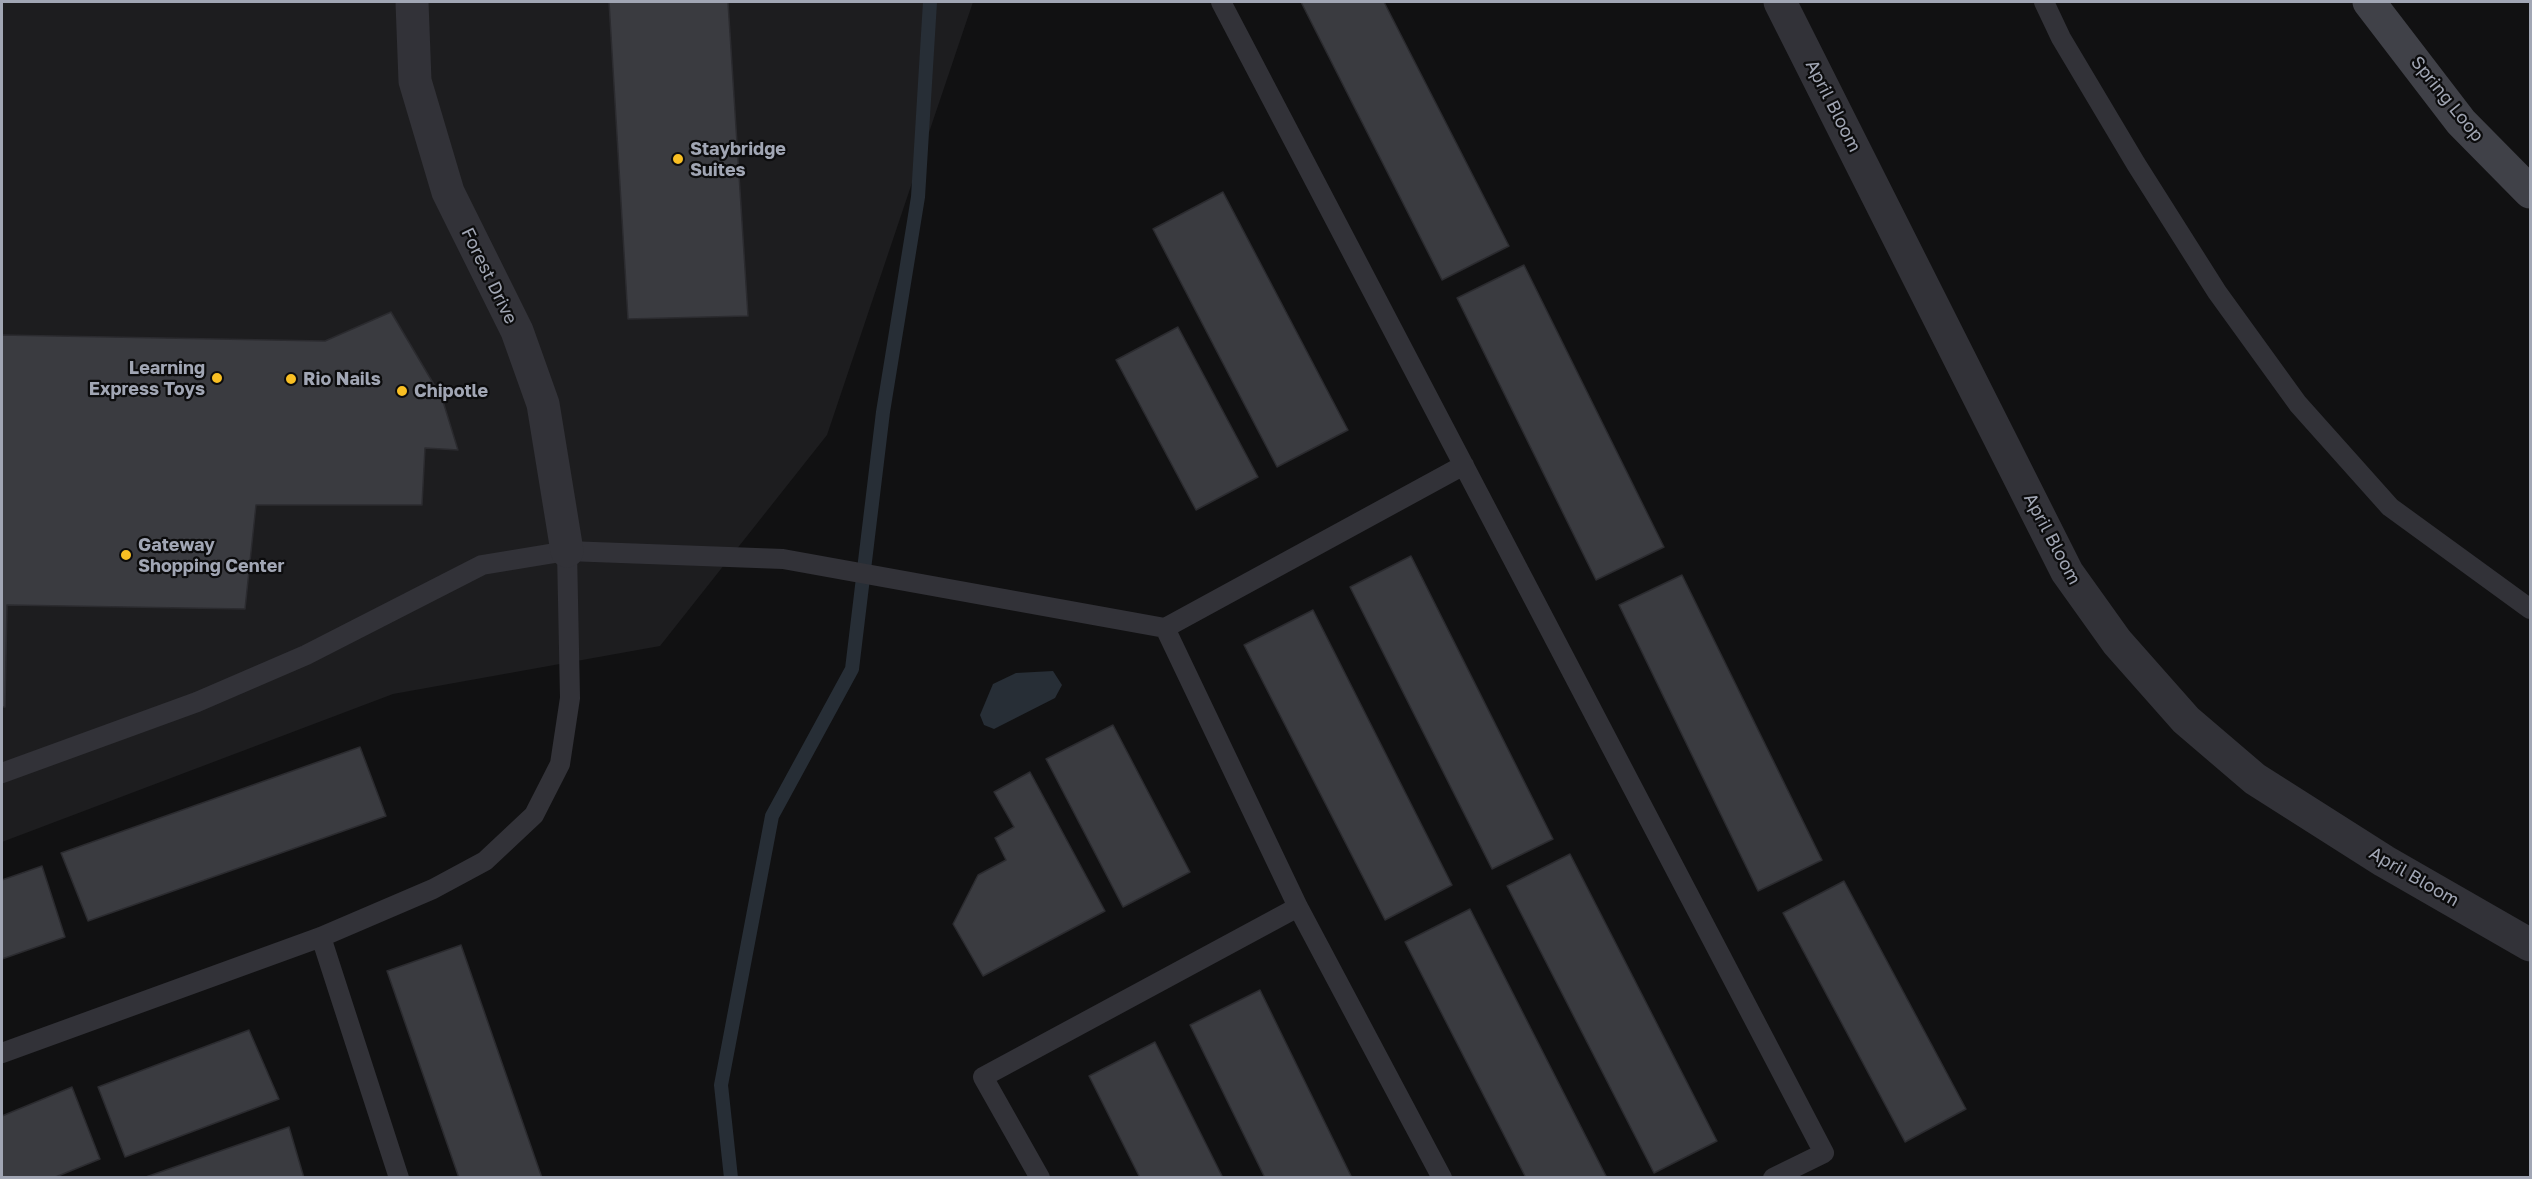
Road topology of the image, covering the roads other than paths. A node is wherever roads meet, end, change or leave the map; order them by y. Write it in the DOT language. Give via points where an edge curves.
graph roads {
  1 [pos="412,2"];
  2 [pos="1221,2"];
  3 [pos="1780,2"];
  4 [pos="2044,2"];
  5 [pos="2369,2"];
  6 [pos="2530,192"];
  7 [pos="1464,465"];
  8 [pos="567,551"];
  9 [pos="2530,609"];
  10 [pos="1165,628"];
  11 [pos="2,773"];
  12 [pos="1298,906"];
  13 [pos="321,937"];
  14 [pos="2530,945"];
  15 [pos="2,1053"];
  16 [pos="399,1178"];
  17 [pos="1040,1178"];
  18 [pos="1442,1178"];
  19 [pos="1773,1178"];
  1 -- 8 [label="street, Forest Drive" via="416,81 448,192 517,332 543,404"];
  2 -- 7 [label="lane"];
  3 -- 14 [label="street, April Bloom" via="2067,572 2117,642 2186,720 2255,779 2384,861"];
  4 -- 9 [label="lane" via="2130,154 2211,282 2298,404 2390,507"];
  5 -- 6 [label="street, Spring Loop" via="2461,122"];
  7 -- 10 [label="lane"];
  7 -- 19 [label="lane" via="1824,1153"];
  8 -- 10 [label="lane" via="783,559"];
  8 -- 11 [label="lane" via="482,565 306,655 197,702"];
  8 -- 13 [label="lane" via="570,698 560,764 534,815 485,861 433,889"];
  10 -- 12 [label="lane"];
  12 -- 17 [label="lane" via="983,1077"];
  12 -- 18 [label="lane"];
  13 -- 15 [label="lane"];
  13 -- 16 [label="lane"];
}
